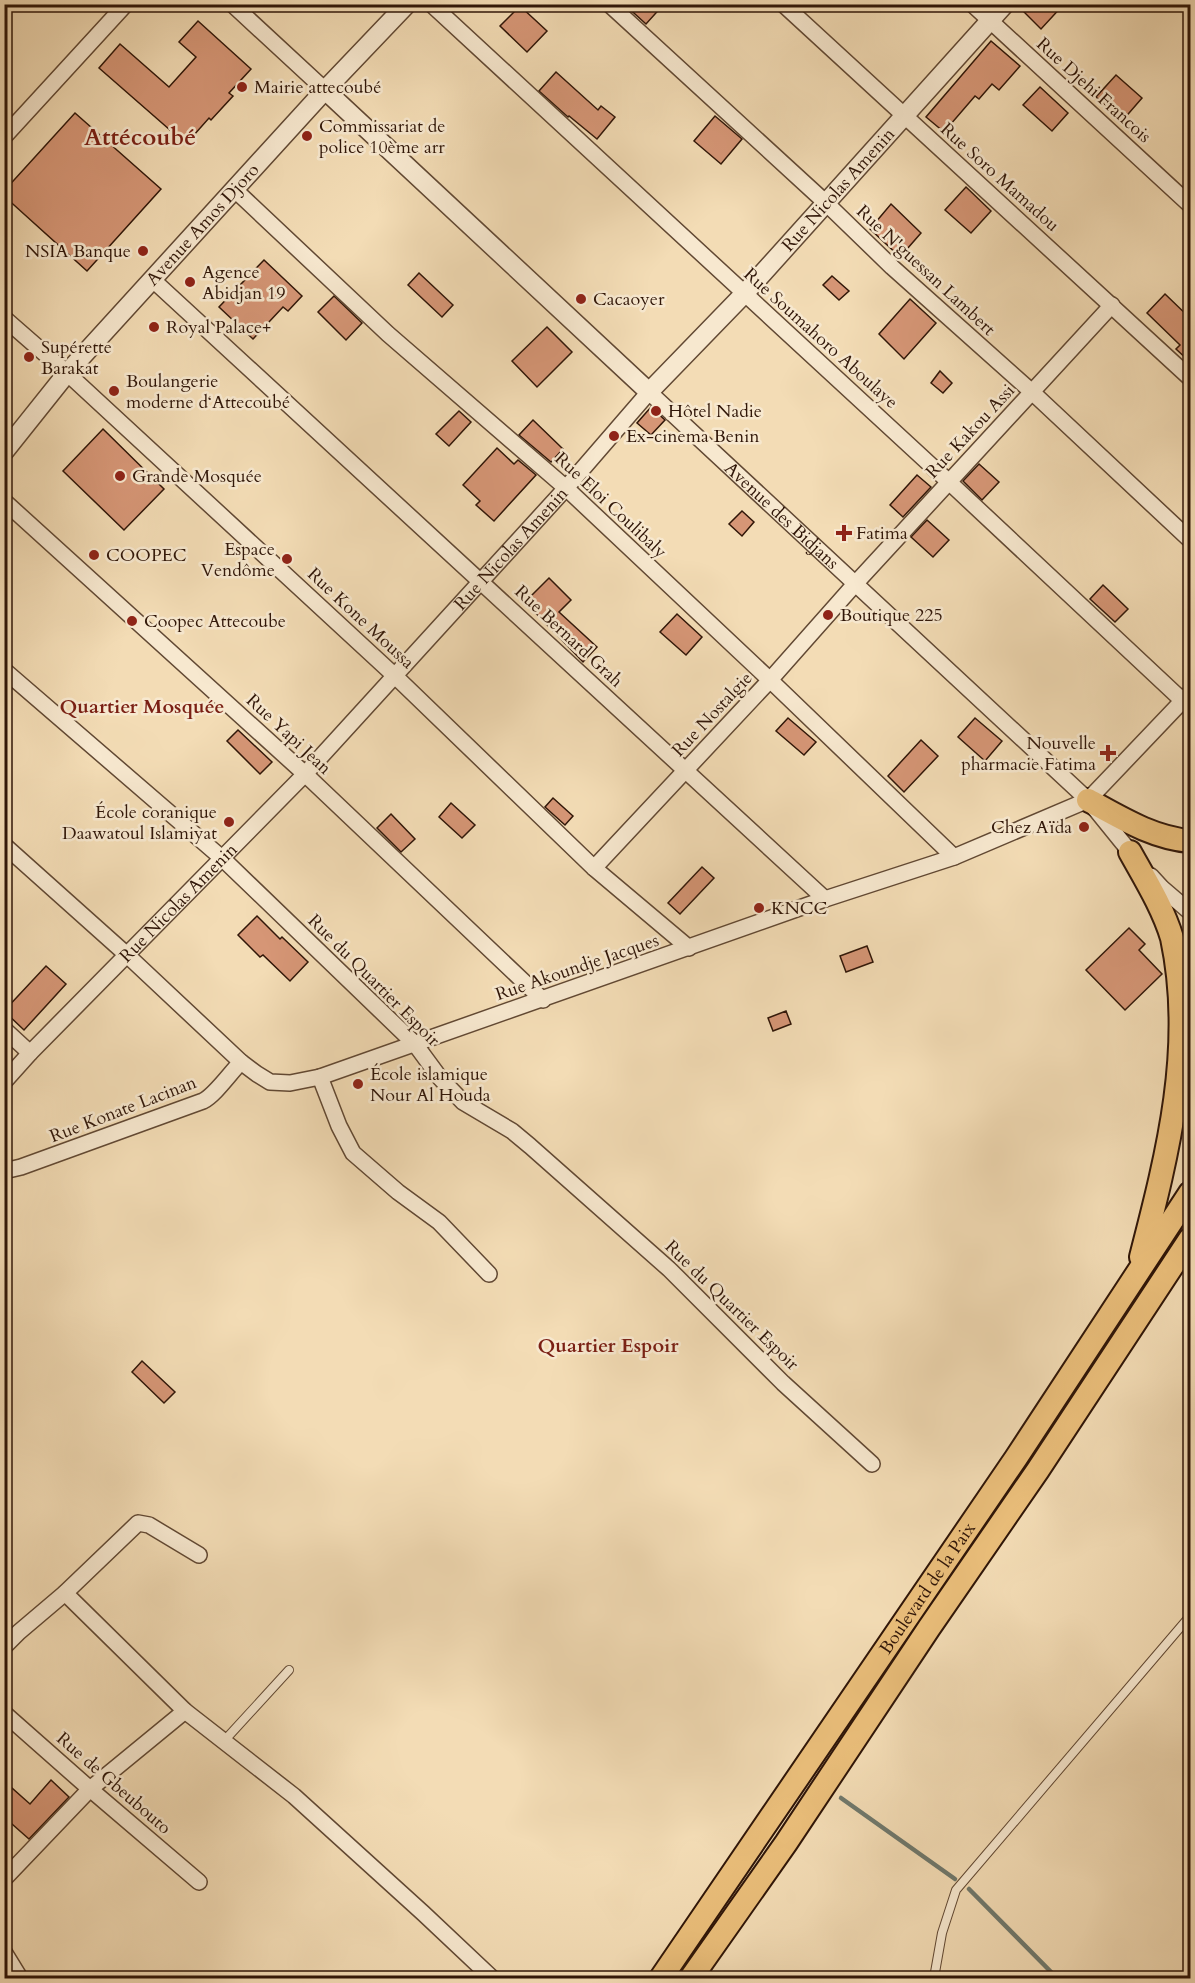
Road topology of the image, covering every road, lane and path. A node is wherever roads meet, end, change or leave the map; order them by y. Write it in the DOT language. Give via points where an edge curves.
graph roads {
  1 [pos="126,4"];
  2 [pos="232,4"];
  3 [pos="407,4"];
  4 [pos="431,4"];
  5 [pos="609,4"];
  6 [pos="783,4"];
  7 [pos="972,4"];
  8 [pos="1005,4"];
  9 [pos="990,21"];
  10 [pos="325,90"];
  11 [pos="904,117"];
  12 [pos="4,136"];
  13 [pos="234,189"];
  14 [pos="826,203"];
  15 [pos="1191,205"];
  16 [pos="153,280"];
  17 [pos="744,294"];
  18 [pos="1112,304"];
  19 [pos="4,318"];
  20 [pos="67,373"];
  21 [pos="1191,378"];
  22 [pos="649,392"];
  23 [pos="1032,392"];
  24 [pos="4,452"];
  25 [pos="949,482"];
  26 [pos="566,488"];
  27 [pos="4,501"];
  28 [pos="1191,540"];
  29 [pos="481,582"];
  30 [pos="855,584"];
  31 [pos="4,670"];
  32 [pos="395,676"];
  33 [pos="770,680"];
  34 [pos="1187,697"];
  35 [pos="686,771"];
  36 [pos="305,774"];
  37 [pos="1088,800"];
  38 [pos="1191,841"];
  39 [pos="4,845"];
  40 [pos="1130,852"];
  41 [pos="954,857"];
  42 [pos="223,858"];
  43 [pos="594,868"];
  44 [pos="825,899"];
  45 [pos="1191,912"];
  46 [pos="690,948"];
  47 [pos="127,955"];
  48 [pos="543,1000"];
  49 [pos="1188,1022"];
  50 [pos="4,1029"];
  51 [pos="415,1044"];
  52 [pos="30,1053"];
  53 [pos="241,1062"];
  54 [pos="320,1077"];
  55 [pos="4,1082"];
  56 [pos="4,1171"];
  57 [pos="1191,1193"];
  58 [pos="1191,1239"];
  59 [pos="1191,1269"];
  60 [pos="489,1274"];
  61 [pos="1136,1278"];
  62 [pos="1155,1292"];
  63 [pos="872,1464"];
  64 [pos="199,1555"];
  65 [pos="65,1593"];
  66 [pos="1191,1616"];
  67 [pos="4,1647"];
  68 [pos="289,1670"];
  69 [pos="185,1710"];
  70 [pos="4,1713"];
  71 [pos="224,1742"];
  72 [pos="90,1789"];
  73 [pos="4,1879"];
  74 [pos="199,1882"];
  75 [pos="4,1952"];
  76 [pos="20,1978"];
  77 [pos="492,1978"];
  78 [pos="661,1978"];
  79 [pos="692,1978"];
  80 [pos="934,1978"];
  1 -- 12 [label="street"];
  2 -- 10 [label="street, Avenue des Bidjans"];
  3 -- 10 [label="street, Avenue Amos Djoro"];
  4 -- 17 [label="street, Rue Soumahoro Aboulaye"];
  5 -- 14 [label="street, Rue N'guessan Lambert"];
  6 -- 11 [label="street, Rue Soro Mamadou"];
  7 -- 9 [label="street, Rue Djehi Francois"];
  8 -- 9 [label="street, Rue Nicolas Amenin"];
  9 -- 11 [label="street, Rue Nicolas Amenin"];
  9 -- 15 [label="street, Rue Djehi Francois"];
  10 -- 13 [label="street, Avenue Amos Djoro"];
  10 -- 22 [label="street, Avenue des Bidjans"];
  11 -- 14 [label="street, Rue Nicolas Amenin"];
  11 -- 18 [label="street, Rue Soro Mamadou"];
  13 -- 16 [label="street, Avenue Amos Djoro"];
  13 -- 26 [label="street, Rue Eloi Coulibaly" via="388,334"];
  14 -- 17 [label="street, Rue Nicolas Amenin"];
  14 -- 23 [label="street, Rue N'guessan Lambert"];
  16 -- 20 [label="street, Avenue Amos Djoro"];
  16 -- 29 [label="street, Rue Bernard Grah"];
  17 -- 22 [label="street, Rue Nicolas Amenin"];
  17 -- 25 [label="street, Rue Soumahoro Aboulaye"];
  18 -- 21 [label="street, Rue Soro Mamadou"];
  18 -- 23 [label="street, Rue Kakou Assi"];
  19 -- 20 [label="street, Rue Kone Moussa"];
  20 -- 24 [label="street, Avenue Amos Djoro"];
  20 -- 32 [label="street, Rue Kone Moussa"];
  22 -- 26 [label="street, Rue Nicolas Amenin"];
  22 -- 30 [label="street, Avenue des Bidjans"];
  23 -- 25 [label="street, Rue Kakou Assi"];
  23 -- 28 [label="street, Rue N'guessan Lambert"];
  25 -- 30 [label="street, Rue Kakou Assi"];
  25 -- 34 [label="street, Rue Soumahoro Aboulaye"];
  26 -- 29 [label="street, Rue Nicolas Amenin"];
  26 -- 33 [label="street, Rue Eloi Coulibaly"];
  27 -- 36 [label="street, Rue Yapi Jean"];
  29 -- 32 [label="street, Rue Nicolas Amenin"];
  29 -- 35 [label="street, Rue Bernard Grah"];
  30 -- 33 [label="street, Rue Nostalgie"];
  30 -- 37 [label="street, Avenue des Bidjans"];
  31 -- 42 [label="street, Rue du Quartier Espoir"];
  32 -- 36 [label="street, Rue Nicolas Amenin"];
  32 -- 43 [label="street, Rue Kone Moussa"];
  33 -- 35 [label="street, Rue Nostalgie"];
  33 -- 41 [label="street, Rue Eloi Coulibaly"];
  34 -- 37 [label="street, Rue Akoundje Jacques"];
  35 -- 43 [label="street, Rue Nostalgie"];
  35 -- 44 [label="street, Rue Bernard Grah"];
  36 -- 42 [label="street, Rue Nicolas Amenin"];
  36 -- 48 [label="street, Rue Yapi Jean"];
  37 -- 38 [label="main road" via="1163,837"];
  37 -- 40 [label="street, Avenue des Bidjans"];
  37 -- 41 [label="street, Rue Akoundje Jacques"];
  39 -- 47 [label="street, Rue Akoundje Jacques"];
  40 -- 45 [label="street, Avenue des Bidjans" via="1162,888"];
  40 -- 49 [label="main road" via="1171,935"];
  41 -- 44 [label="street, Rue Akoundje Jacques"];
  42 -- 47 [label="street, Rue Nicolas Amenin"];
  42 -- 51 [label="street, Rue du Quartier Espoir"];
  43 -- 46 [label="street, Rue Kone Moussa"];
  44 -- 46 [label="street, Rue Akoundje Jacques"];
  46 -- 48 [label="street, Rue Akoundje Jacques"];
  47 -- 52 [label="street, Rue Nicolas Amenin"];
  47 -- 53 [label="street, Rue Akoundje Jacques"];
  48 -- 51 [label="street, Rue Akoundje Jacques"];
  49 -- 61 [label="main road" via="1166,1164"];
  50 -- 52 [label="street"];
  51 -- 54 [label="street, Rue Akoundje Jacques"];
  51 -- 63 [label="street, Rue du Quartier Espoir" via="463,1102 512,1131 669,1269 783,1383"];
  52 -- 55 [label="street, Rue Nicolas Amenin"];
  53 -- 54 [label="street, Rue Akoundje Jacques" via="270,1082"];
  53 -- 56 [label="street, Rue Konate Lacinan" via="203,1101"];
  54 -- 60 [label="street" via="353,1153 439,1222"];
  57 -- 61 [label="main road, Boulevard de la Paix"];
  58 -- 62 [label="main road, Boulevard de la Paix"];
  59 -- 62 [label="main road"];
  61 -- 78 [label="main road, Boulevard de la Paix"];
  62 -- 79 [label="main road, Boulevard de la Paix"];
  64 -- 65 [label="street" via="154,1528 138,1523"];
  65 -- 67 [label="street"];
  65 -- 69 [label="street"];
  66 -- 80 [label="lane" via="956,1890 942,1933"];
  68 -- 71 [label="lane"];
  69 -- 71 [label="street"];
  69 -- 72 [label="street"];
  70 -- 72 [label="street, Rue de Gbeubouto"];
  71 -- 77 [label="street" via="294,1796"];
  72 -- 73 [label="street"];
  72 -- 74 [label="street, Rue de Gbeubouto"];
  75 -- 76 [label="street"];
}
